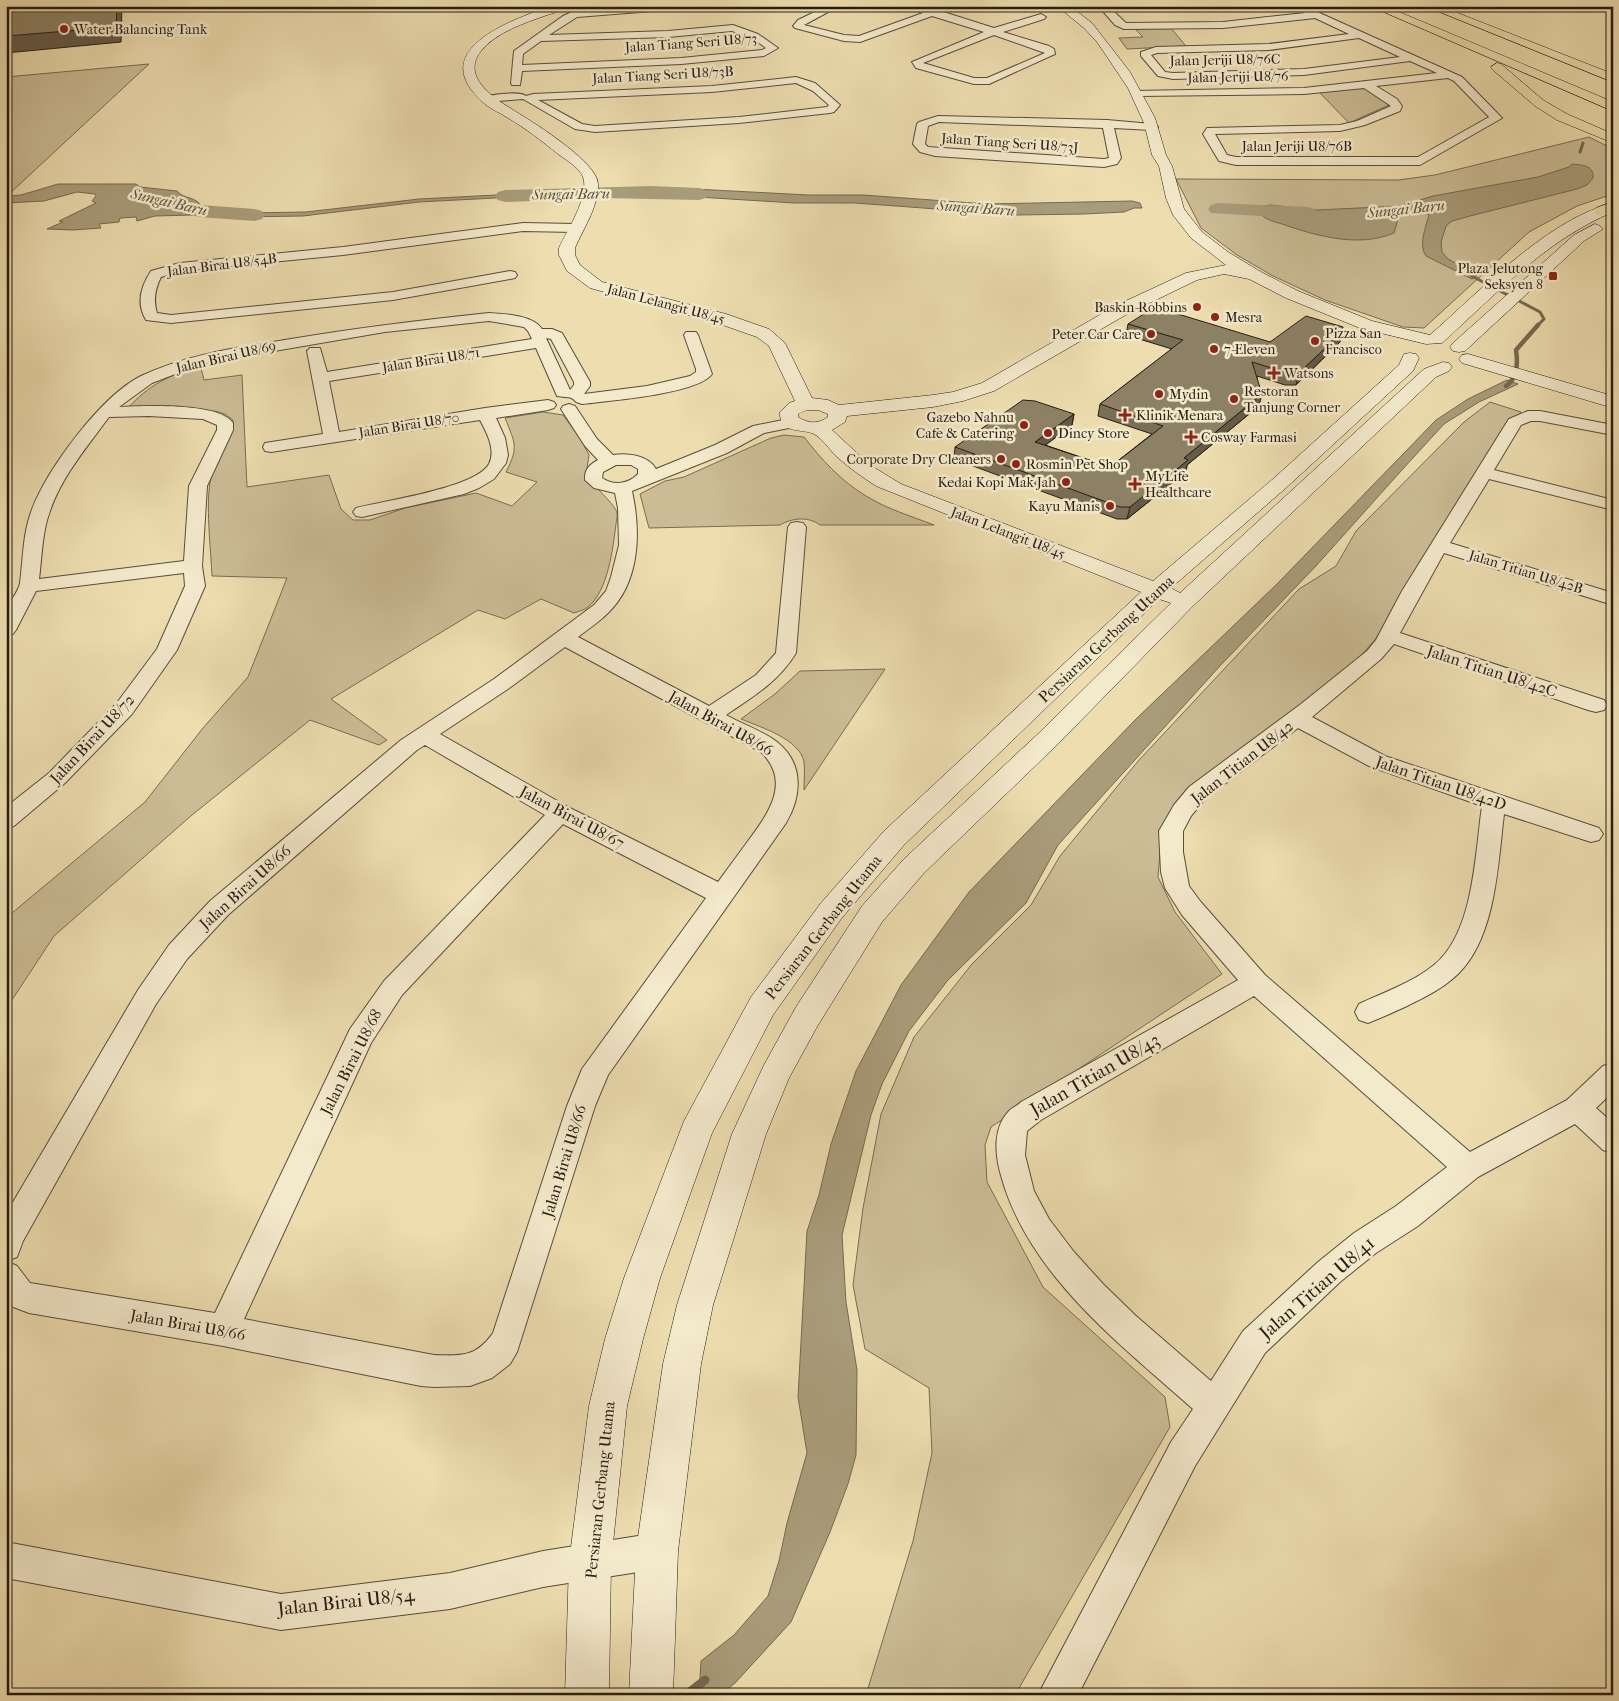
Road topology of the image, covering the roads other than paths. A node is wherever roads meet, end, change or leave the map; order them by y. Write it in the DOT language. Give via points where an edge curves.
graph roads {
  1 [pos="562,6"];
  2 [pos="678,6"];
  3 [pos="835,6"];
  4 [pos="906,6"];
  5 [pos="949,6"];
  6 [pos="1062,6"];
  7 [pos="1108,6"];
  8 [pos="1296,6"];
  9 [pos="1375,6"];
  10 [pos="1400,6"];
  11 [pos="1430,6"];
  12 [pos="1443,6"];
  13 [pos="932,12"];
  14 [pos="1316,15"];
  15 [pos="1041,17"];
  16 [pos="992,32"];
  17 [pos="1361,36"];
  18 [pos="537,38"];
  19 [pos="1464,45"];
  20 [pos="1413,58"];
  21 [pos="518,68"];
  22 [pos="1613,71"];
  23 [pos="1448,75"];
  24 [pos="1613,78"];
  25 [pos="1367,85"];
  26 [pos="1338,87"];
  27 [pos="1137,91"];
  28 [pos="525,97"];
  29 [pos="1613,98"];
  30 [pos="489,100"];
  31 [pos="1613,107"];
  32 [pos="1104,124"];
  33 [pos="1152,125"];
  34 [pos="1613,139"];
  35 [pos="1609,208"];
  36 [pos="1613,221"];
  37 [pos="1182,227"];
  38 [pos="575,228"];
  39 [pos="1200,251"];
  40 [pos="1229,268"];
  41 [pos="510,275"];
  42 [pos="1193,279"];
  43 [pos="1254,280"];
  44 [pos="691,335"];
  45 [pos="540,338"];
  46 [pos="315,351"];
  47 [pos="1435,351"];
  48 [pos="320,378"];
  49 [pos="572,399"];
  50 [pos="1613,402"];
  51 [pos="806,404"];
  52 [pos="837,411"];
  53 [pos="104,412"];
  54 [pos="485,413"];
  55 [pos="791,418"];
  56 [pos="819,428"];
  57 [pos="1613,430"];
  58 [pos="332,436"];
  59 [pos="271,447"];
  60 [pos="609,461"];
  61 [pos="643,471"];
  62 [pos="1485,473"];
  63 [pos="623,488"];
  64 [pos="1613,505"];
  65 [pos="362,512"];
  66 [pos="797,528"];
  67 [pos="1440,546"];
  68 [pos="193,566"];
  69 [pos="29,586"];
  70 [pos="1156,590"];
  71 [pos="1613,599"];
  72 [pos="1185,601"];
  73 [pos="6,630"];
  74 [pos="1389,636"];
  75 [pos="564,638"];
  76 [pos="1596,705"];
  77 [pos="711,715"];
  78 [pos="1298,718"];
  79 [pos="425,735"];
  80 [pos="1494,802"];
  81 [pos="560,813"];
  82 [pos="6,820"];
  83 [pos="1591,834"];
  84 [pos="722,895"];
  85 [pos="1256,982"];
  86 [pos="1368,1012"];
  87 [pos="1613,1074"];
  88 [pos="1577,1109"];
  89 [pos="1613,1141"];
  90 [pos="1468,1168"];
  91 [pos="6,1247"];
  92 [pos="6,1276"];
  93 [pos="223,1330"];
  94 [pos="1215,1406"];
  95 [pos="657,1551"];
  96 [pos="6,1560"];
  97 [pos="590,1563"];
  98 [pos="586,1695"];
  99 [pos="651,1695"];
  100 [pos="1057,1695"];
  1 -- 30 [label="street, Jalan Lelangit U8/45" via="496,32 484,40 470,57 467,67 471,78"];
  2 -- 18 [label="street" via="579,13"];
  3 -- 13 [label="street" via="798,26 860,39"];
  4 -- 13 [label="street"];
  5 -- 13 [label="street"];
  6 -- 27 [label="street" via="1080,17"];
  7 -- 14 [label="street" via="1106,8 1112,16 1124,26 1223,25"];
  8 -- 14 [label="street"];
  9 -- 19 [label="highway"];
  10 -- 29 [label="highway"];
  11 -- 24 [label="highway"];
  12 -- 22 [label="highway"];
  13 -- 16 [label="street"];
  14 -- 17 [label="street"];
  15 -- 16 [label="street"];
  16 -- 16 [label="street" via="920,59 916,63 963,78 986,81 1051,53 1045,48"];
  17 -- 20 [label="street"];
  17 -- 20 [label="street, Jalan Jeriji U8/76C" via="1269,47 1156,50 1144,54 1162,74 1171,76 1298,72"];
  18 -- 21 [label="street" via="518,53"];
  18 -- 21 [label="street, Jalan Tiang Seri U8/73" via="733,28 755,36 773,48 764,53 681,61"];
  19 -- 31 [label="highway"];
  19 -- 34 [label="highway" via="1501,70 1539,103 1562,117"];
  20 -- 23 [label="street"];
  21 -- 28 [label="street" via="515,78"];
  23 -- 25 [label="street, Jalan Jeriji U8/76"];
  23 -- 25 [label="street, Jalan Jeriji U8/76B" via="1461,81 1496,118 1420,161 1231,161 1223,158 1209,134 1211,130 1221,129 1340,128 1396,109 1393,101"];
  25 -- 26 [label="street, Jalan Jeriji U8/76"];
  26 -- 27 [label="street, Jalan Jeriji U8/76"];
  26 -- 27 [label="street, Jalan Jeriji U8/76" via="1308,91 1314,99 1212,99 1200,92"];
  27 -- 33 [label="street"];
  28 -- 28 [label="street, Jalan Tiang Seri U8/73B" via="578,127 594,129 739,120 830,110 835,106 804,80 712,89"];
  28 -- 30 [label="street, Jalan Tiang Seri U8/73B"];
  30 -- 38 [label="street, Jalan Lelangit U8/45" via="535,130 587,172 591,178 591,192"];
  32 -- 32 [label="street, Jalan Tiang Seri U8/73J" via="934,119 922,125 919,144 931,152 1104,163 1115,158"];
  32 -- 33 [label="street, Jalan Tiang Seri U8/73J"];
  33 -- 37 [label="street" via="1159,156 1154,166 1180,216"];
  35 -- 47 [label="street, Persiaran Gerbang Utama" via="1567,227 1540,246 1488,294"];
  36 -- 47 [label="street, Persiaran Gerbang Utama" via="1579,238 1508,303"];
  37 -- 39 [label="street" via="1190,244"];
  37 -- 40 [label="street" via="1212,247"];
  38 -- 41 [label="street, Jalan Birai U8/54B" via="522,227 343,251 180,267 156,274 150,283 147,306 151,318 171,319 393,296"];
  38 -- 51 [label="street, Jalan Lelangit U8/45" via="567,255 579,274 612,290 764,333 776,343"];
  39 -- 40 [label="street"];
  39 -- 42 [label="street" via="1202,261"];
  40 -- 42 [label="street"];
  40 -- 43 [label="street"];
  42 -- 43 [label="street"];
  42 -- 52 [label="street" via="1123,309 988,387 933,401"];
  43 -- 47 [label="street"];
  43 -- 47 [label="street" via="1317,313 1392,340"];
  44 -- 49 [label="street" via="703,367 701,377 684,384"];
  45 -- 48 [label="street, Jalan Birai U8/71"];
  45 -- 49 [label="street"];
  45 -- 49 [label="street, Jalan Birai U8/69" via="552,333 557,336 582,382"];
  45 -- 53 [label="street, Jalan Birai U8/69" via="529,324 504,318 476,317 385,328 228,354 158,374 133,388"];
  46 -- 48 [label="street"];
  47 -- 50 [label="street"];
  47 -- 70 [label="street, Persiaran Gerbang Utama" via="1407,367"];
  47 -- 72 [label="street, Persiaran Gerbang Utama" via="1430,373"];
  48 -- 58 [label="street"];
  49 -- 54 [label="street, Jalan Birai U8/70" via="556,409 548,404"];
  49 -- 60 [label="street" via="591,442"];
  51 -- 52 [label="street" via="821,404"];
  51 -- 55 [label="street" via="796,407"];
  52 -- 56 [label="street" via="836,421"];
  53 -- 68 [label="street, Jalan Birai U8/72" via="199,413 225,423 225,430 198,486"];
  53 -- 69 [label="street, Jalan Birai U8/69" via="46,497 35,533"];
  54 -- 58 [label="street, Jalan Birai U8/70"];
  54 -- 65 [label="street" via="500,446 494,470 486,478 458,490"];
  55 -- 56 [label="street" via="805,427"];
  55 -- 61 [label="street" via="721,449"];
  56 -- 70 [label="street, Jalan Lelangit U8/45" via="856,464 894,488"];
  57 -- 62 [label="street, Jalan Titian U8/42" via="1528,416 1515,422"];
  58 -- 59 [label="street, Jalan Birai U8/70"];
  60 -- 61 [label="street" via="629,460"];
  60 -- 63 [label="street" via="596,468 594,480 606,486"];
  61 -- 63 [label="street" via="636,484"];
  62 -- 64 [label="street"];
  62 -- 67 [label="street, Jalan Titian U8/42"];
  63 -- 75 [label="street, Jalan Birai U8/66" via="628,545 616,592 601,610"];
  66 -- 77 [label="street" via="786,653 772,671"];
  67 -- 71 [label="street, Jalan Titian U8/42B"];
  67 -- 74 [label="street, Jalan Titian U8/42"];
  68 -- 69 [label="street"];
  68 -- 82 [label="street, Jalan Birai U8/72" via="195,586 167,650 124,710 57,778"];
  69 -- 73 [label="street, Jalan Birai U8/69"];
  70 -- 72 [label="street, Jalan Lelangit U8/45"];
  70 -- 97 [label="street, Persiaran Gerbang Utama" via="894,838 831,911 762,1006 696,1131 642,1278 608,1406"];
  72 -- 95 [label="street, Persiaran Gerbang Utama" via="1049,738 914,866 872,914 807,1016 775,1074 749,1134 695,1305 671,1433"];
  74 -- 76 [label="street, Jalan Titian U8/42C"];
  74 -- 78 [label="street, Jalan Titian U8/42" via="1374,655"];
  75 -- 77 [label="street, Jalan Birai U8/66"];
  75 -- 79 [label="street, Jalan Birai U8/66"];
  77 -- 84 [label="street, Jalan Birai U8/66" via="770,747 784,762 788,780 778,817"];
  78 -- 80 [label="street, Jalan Titian U8/42D" via="1363,755"];
  78 -- 85 [label="street, Jalan Titian U8/42" via="1197,793 1171,831 1177,888 1212,934"];
  79 -- 81 [label="street, Jalan Birai U8/67"];
  79 -- 91 [label="street, Jalan Birai U8/66" via="409,745 219,908 178,952 147,997"];
  80 -- 83 [label="street, Jalan Titian U8/42D"];
  80 -- 86 [label="street" via="1477,917 1462,952 1434,978"];
  81 -- 84 [label="street, Jalan Birai U8/67"];
  81 -- 93 [label="street, Jalan Birai U8/68" via="393,988 371,1018"];
  84 -- 93 [label="street, Jalan Birai U8/66" via="596,1069 581,1106 506,1341 490,1362 464,1371 420,1370"];
  85 -- 90 [label="street, Jalan Titian U8/42"];
  85 -- 94 [label="street, Jalan Titian U8/43" via="1031,1111 1018,1121 1012,1133 1010,1151 1016,1186 1042,1234 1069,1269 1117,1319"];
  87 -- 88 [label="street, Jalan Titian U8/41"];
  88 -- 89 [label="street"];
  88 -- 90 [label="street, Jalan Titian U8/41"];
  90 -- 94 [label="street, Jalan Titian U8/41" via="1407,1216 1365,1243 1294,1303 1254,1342"];
  92 -- 93 [label="street, Jalan Birai U8/66" via="19,1294 29,1298"];
  94 -- 100 [label="street, Jalan Titian U8/41" via="1183,1454"];
  95 -- 97 [label="street, Jalan Birai U8/54"];
  95 -- 99 [label="street, Persiaran Gerbang Utama"];
  96 -- 97 [label="street, Jalan Birai U8/54" via="281,1612 450,1591 543,1569"];
  97 -- 98 [label="street, Persiaran Gerbang Utama"];
}
